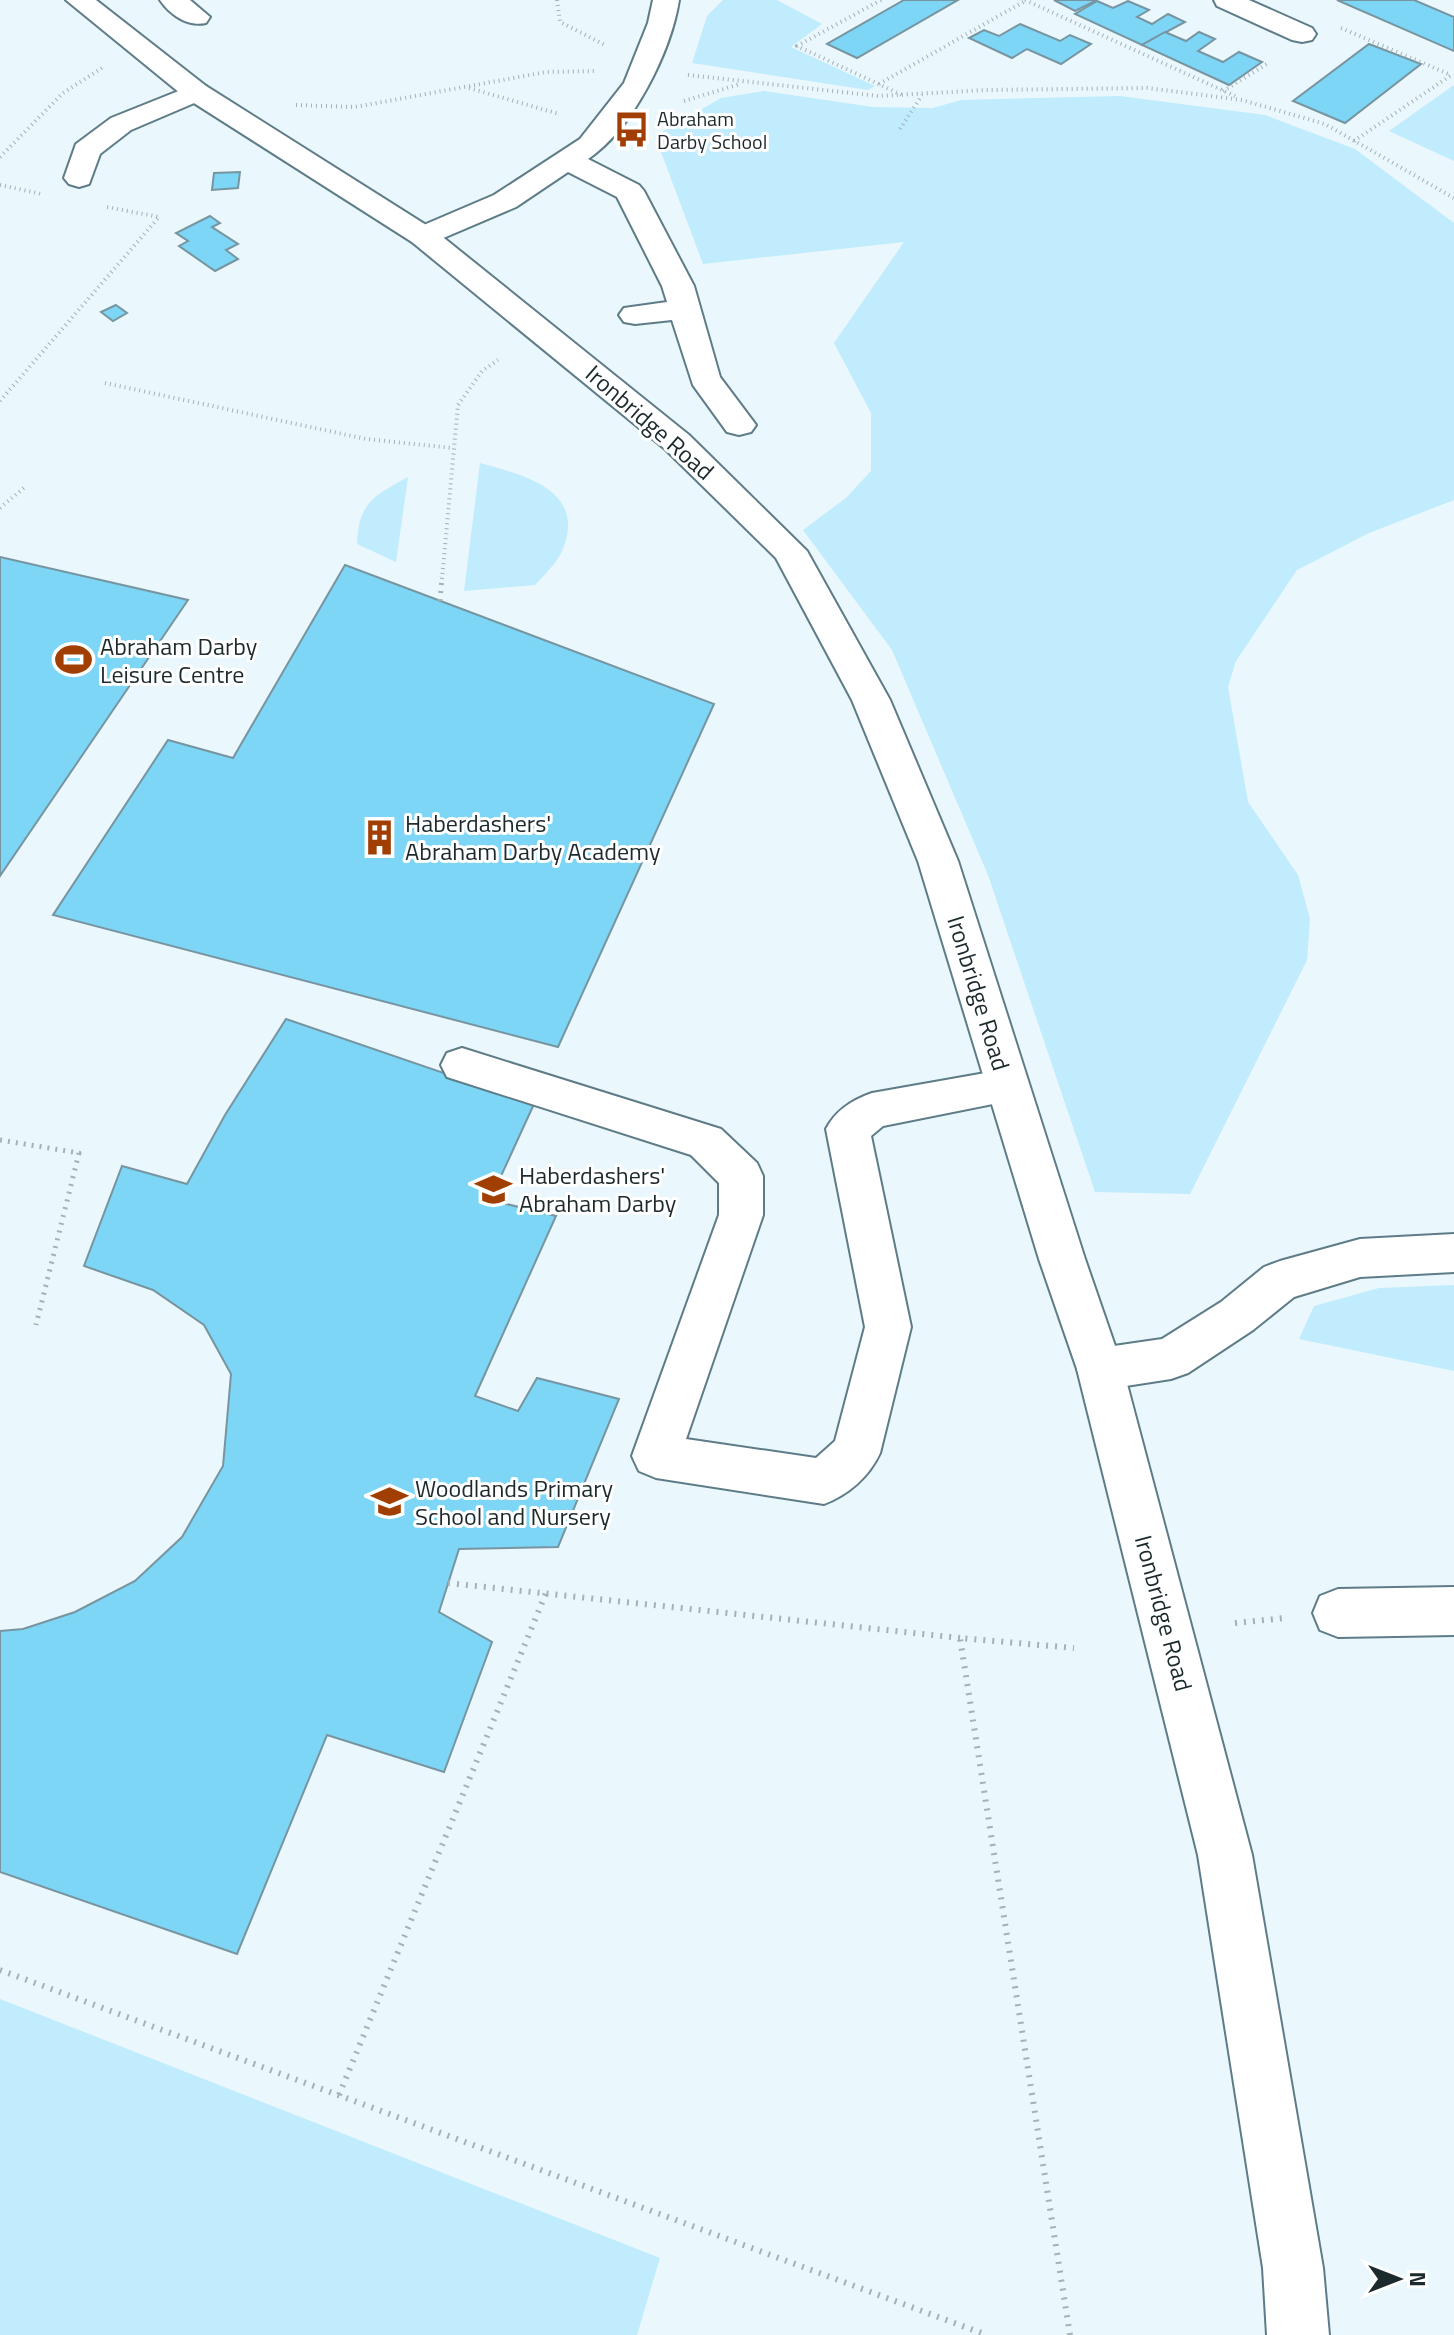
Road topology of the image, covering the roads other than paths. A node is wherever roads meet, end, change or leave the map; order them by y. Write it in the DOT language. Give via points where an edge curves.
graph roads {
  1 [pos="79,0"];
  2 [pos="173,0"];
  3 [pos="666,0"];
  4 [pos="1229,1"];
  5 [pos="196,17"];
  6 [pos="1302,34"];
  7 [pos="196,92"];
  8 [pos="566,160"];
  9 [pos="79,178"];
  10 [pos="423,236"];
  11 [pos="684,309"];
  12 [pos="635,315"];
  13 [pos="739,425"];
  14 [pos="462,1065"];
  15 [pos="1008,1086"];
  16 [pos="1454,1253"];
  17 [pos="1100,1369"];
  18 [pos="1454,1611"];
  19 [pos="1338,1613"];
  20 [pos="1298,2335"];
  1 -- 7 [label="main road, Ironbridge Road"];
  2 -- 5 [label="main road"];
  3 -- 8 [label="main road" via="637,84 590,145"];
  4 -- 6 [label="main road"];
  7 -- 9 [label="main road" via="121,124 86,150"];
  7 -- 10 [label="main road, Ironbridge Road"];
  8 -- 10 [label="main road" via="505,201"];
  8 -- 11 [label="main road" via="629,191 678,286"];
  10 -- 15 [label="main road, Ironbridge Road" via="677,442 790,551 871,700 938,861"];
  11 -- 12 [label="main road"];
  11 -- 13 [label="main road" via="704,378"];
  14 -- 15 [label="main road" via="706,1142 741,1176 741,1215 656,1456 824,1482 856,1453 888,1327 848,1129 872,1111"];
  15 -- 17 [label="main road, Ironbridge Road"];
  16 -- 17 [label="main road" via="1360,1258 1280,1281 1171,1358"];
  17 -- 20 [label="main road, Ironbridge Road" via="1225,1855 1293,2268"];
  18 -- 19 [label="main road"];
}
